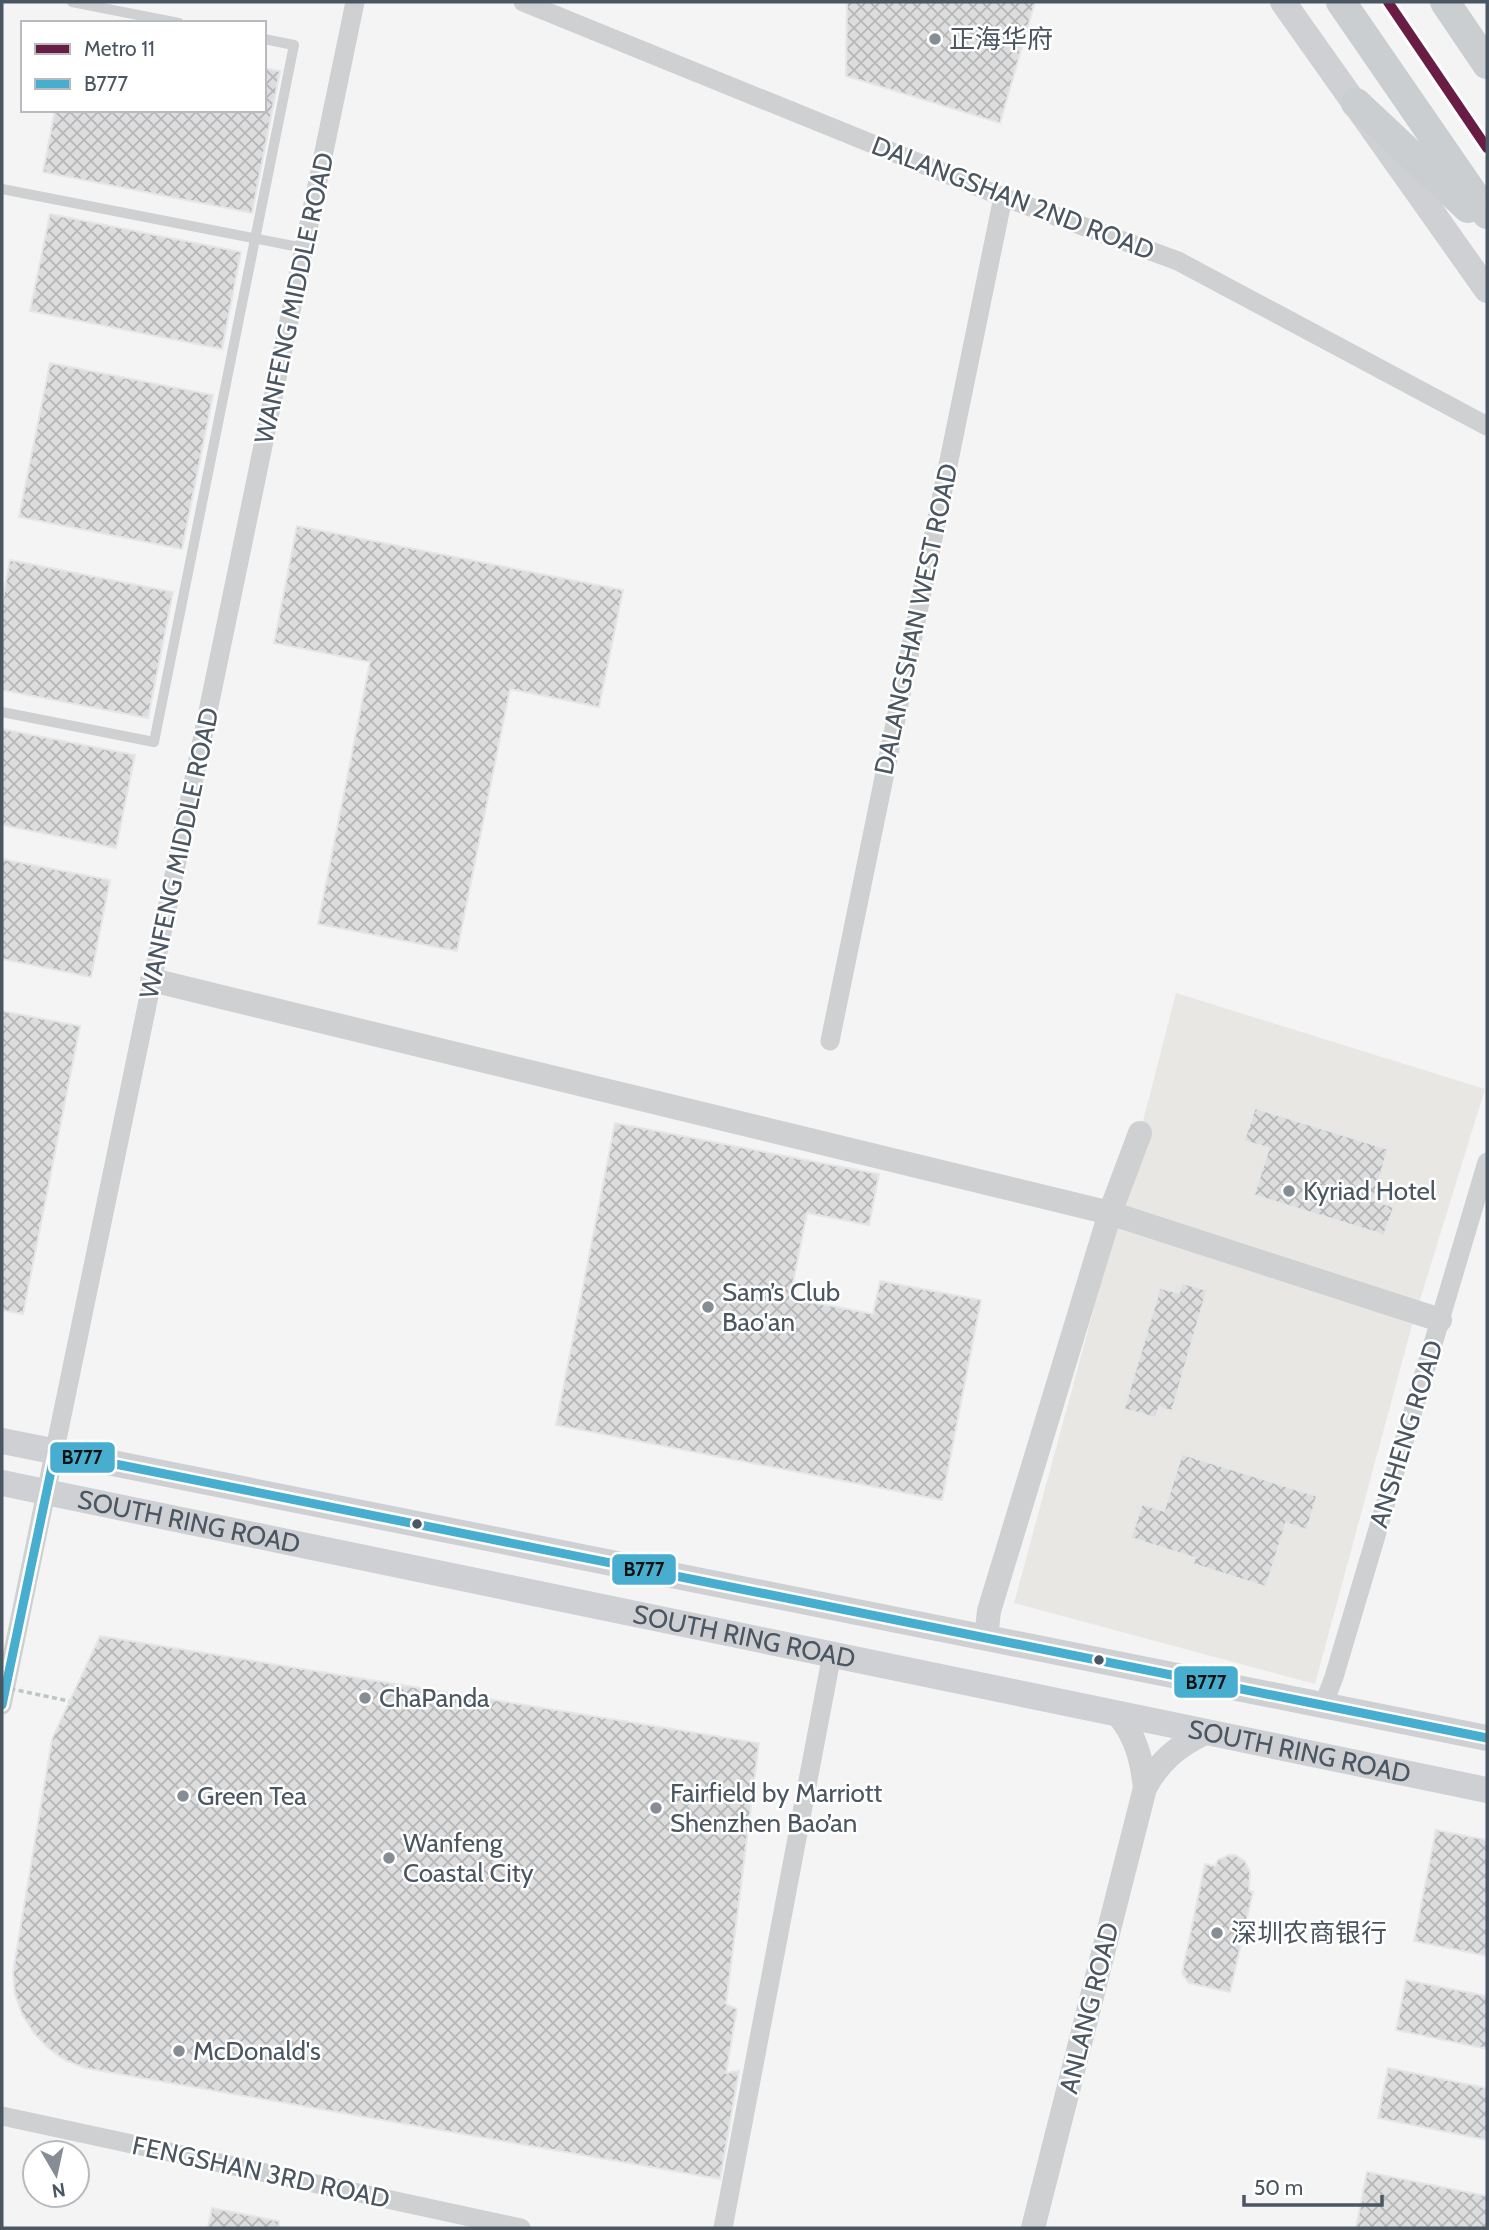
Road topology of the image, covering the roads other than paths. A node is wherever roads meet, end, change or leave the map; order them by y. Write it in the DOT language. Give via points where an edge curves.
graph roads {
  1 [pos="72,2"];
  2 [pos="355,2"];
  3 [pos="523,2"];
  4 [pos="1283,2"];
  5 [pos="1341,2"];
  6 [pos="1445,2"];
  7 [pos="84,3"];
  8 [pos="170,21"];
  9 [pos="266,40"];
  10 [pos="1487,64"];
  11 [pos="1356,103"];
  12 [pos="2,189"];
  13 [pos="1003,197"];
  14 [pos="1487,214"];
  15 [pos="1487,226"];
  16 [pos="255,239"];
  17 [pos="304,248"];
  18 [pos="1487,290"];
  19 [pos="1487,426"];
  20 [pos="2,712"];
  21 [pos="152,981"];
  22 [pos="830,1041"];
  23 [pos="1140,1133"];
  24 [pos="1487,1162"];
  25 [pos="1110,1213"];
  26 [pos="1440,1320"];
  27 [pos="2,1441"];
  28 [pos="55,1452"];
  29 [pos="2,1483"];
  30 [pos="46,1492"];
  31 [pos="986,1638"];
  32 [pos="832,1654"];
  33 [pos="2,1705"];
  34 [pos="1323,1706"];
  35 [pos="1118,1713"];
  36 [pos="1207,1732"];
  37 [pos="1487,1738"];
  38 [pos="1146,1788"];
  39 [pos="1487,1790"];
  40 [pos="2,2116"];
  41 [pos="521,2228"];
  42 [pos="723,2228"];
  43 [pos="1033,2228"];
  1 -- 7 [label="lane"];
  2 -- 17 [label="street, WANFENG MIDDLE ROAD"];
  3 -- 13 [label="street, DALANGSHAN 2ND ROAD"];
  4 -- 11 [label="main road"];
  5 -- 14 [label="main road"];
  6 -- 10 [label="main road"];
  7 -- 8 [label="lane"];
  9 -- 16 [label="lane" via="294,45"];
  11 -- 15 [label="main road"];
  11 -- 18 [label="main road"];
  12 -- 16 [label="lane"];
  13 -- 19 [label="street, DALANGSHAN 2ND ROAD" via="1178,261"];
  13 -- 22 [label="street, DALANGSHAN WEST ROAD"];
  16 -- 17 [label="lane"];
  16 -- 20 [label="lane" via="155,742"];
  17 -- 21 [label="street, WANFENG MIDDLE ROAD"];
  21 -- 25 [label="street"];
  21 -- 28 [label="street, WANFENG MIDDLE ROAD"];
  23 -- 25 [label="street"];
  24 -- 26 [label="street, ANSHENG ROAD"];
  25 -- 26 [label="street"];
  25 -- 31 [label="street" via="989,1611"];
  26 -- 34 [label="street, ANSHENG ROAD"];
  27 -- 28 [label="main road, SOUTH RING ROAD"];
  28 -- 30 [label="street, WANFENG MIDDLE ROAD"];
  28 -- 31 [label="main road, SOUTH RING ROAD"];
  29 -- 30 [label="main road, SOUTH RING ROAD"];
  30 -- 32 [label="main road, SOUTH RING ROAD"];
  30 -- 33 [label="street, WANFENG MIDDLE ROAD"];
  31 -- 34 [label="main road, SOUTH RING ROAD"];
  32 -- 35 [label="main road, SOUTH RING ROAD"];
  32 -- 42 [label="street"];
  34 -- 37 [label="main road, SOUTH RING ROAD"];
  35 -- 36 [label="main road, SOUTH RING ROAD"];
  35 -- 38 [label="street, ANLANG ROAD" via="1133,1737"];
  36 -- 38 [label="street, ANLANG ROAD" via="1172,1753"];
  36 -- 39 [label="main road, SOUTH RING ROAD"];
  38 -- 43 [label="street, ANLANG ROAD"];
  40 -- 41 [label="street, FENGSHAN 3RD ROAD"];
}
